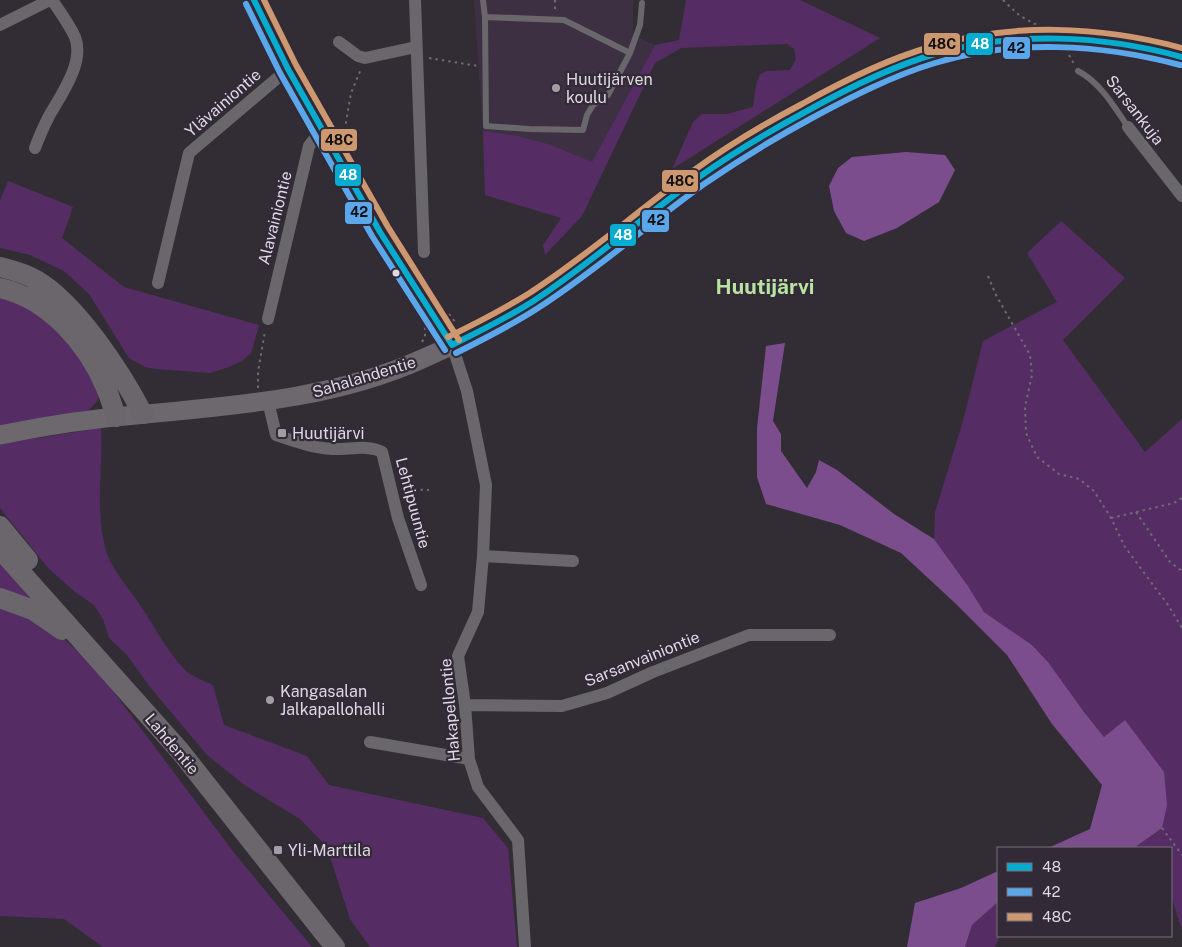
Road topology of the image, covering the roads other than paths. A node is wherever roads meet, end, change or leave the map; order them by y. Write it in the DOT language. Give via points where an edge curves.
graph roads {
  1 [pos="51,0"];
  2 [pos="254,0"];
  3 [pos="414,0"];
  4 [pos="483,0"];
  5 [pos="642,3"];
  6 [pos="485,17"];
  7 [pos="0,25"];
  8 [pos="339,42"];
  9 [pos="416,52"];
  10 [pos="630,53"];
  11 [pos="1182,57"];
  12 [pos="288,69"];
  13 [pos="1078,71"];
  14 [pos="1128,128"];
  15 [pos="322,129"];
  16 [pos="35,148"];
  17 [pos="1182,196"];
  18 [pos="424,252"];
  19 [pos="0,267"];
  20 [pos="158,283"];
  21 [pos="0,288"];
  22 [pos="268,319"];
  23 [pos="452,344"];
  24 [pos="263,402"];
  25 [pos="143,414"];
  26 [pos="116,417"];
  27 [pos="0,435"];
  28 [pos="0,526"];
  29 [pos="0,549"];
  30 [pos="483,556"];
  31 [pos="573,562"];
  32 [pos="421,585"];
  33 [pos="0,598"];
  34 [pos="830,635"];
  35 [pos="464,705"];
  36 [pos="163,731"];
  37 [pos="370,742"];
  38 [pos="180,751"];
  39 [pos="469,759"];
  40 [pos="335,947"];
  41 [pos="525,947"];
  1 -- 7 [label="street"];
  1 -- 16 [label="street" via="76,38 76,56 65,91"];
  2 -- 12 [label="street"];
  3 -- 9 [label="street"];
  4 -- 6 [label="lane"];
  5 -- 10 [label="lane" via="640,25"];
  6 -- 10 [label="lane" via="564,20"];
  6 -- 10 [label="lane" via="486,126 583,130 593,105 608,96"];
  8 -- 9 [label="street" via="365,58"];
  9 -- 18 [label="street"];
  11 -- 23 [label="main road, Sahalahdentie" via="1104,42 1008,42 942,52 877,75 756,140 700,177 534,300"];
  12 -- 15 [label="street"];
  12 -- 20 [label="street, Ylävainiontie" via="190,153"];
  13 -- 14 [label="lane, Sarsankuja" via="1088,76"];
  14 -- 17 [label="street, Sarsankuja"];
  15 -- 22 [label="street, Alavainiontie" via="309,146"];
  15 -- 23 [label="street" via="385,240"];
  19 -- 25 [label="highway" via="36,279 62,299 132,392"];
  21 -- 26 [label="highway" via="26,296 63,324 97,369"];
  23 -- 24 [label="main road, Sahalahdentie" via="383,375 312,394"];
  23 -- 30 [label="street, Hakapellontie" via="467,391 486,486"];
  24 -- 25 [label="main road, Sahalahdentie"];
  24 -- 32 [label="street, Lehtipuuntie" via="276,435 332,449 367,448 382,452 398,518"];
  25 -- 26 [label="main road, Sahalahdentie"];
  26 -- 27 [label="main road, Sahalahdentie"];
  28 -- 38 [label="highway" via="82,624"];
  29 -- 36 [label="highway, Lahdentie"];
  30 -- 31 [label="street"];
  30 -- 35 [label="street, Hakapellontie" via="478,612 458,656"];
  33 -- 36 [label="highway" via="33,610 58,626"];
  34 -- 35 [label="street, Sarsanvainiontie" via="749,635 607,693 562,706"];
  35 -- 39 [label="street, Hakapellontie"];
  36 -- 38 [label="highway, Lahdentie"];
  37 -- 39 [label="street"];
  38 -- 40 [label="highway, Lahdentie"];
  39 -- 41 [label="street, Hakapellontie" via="478,787 518,840"];
}
